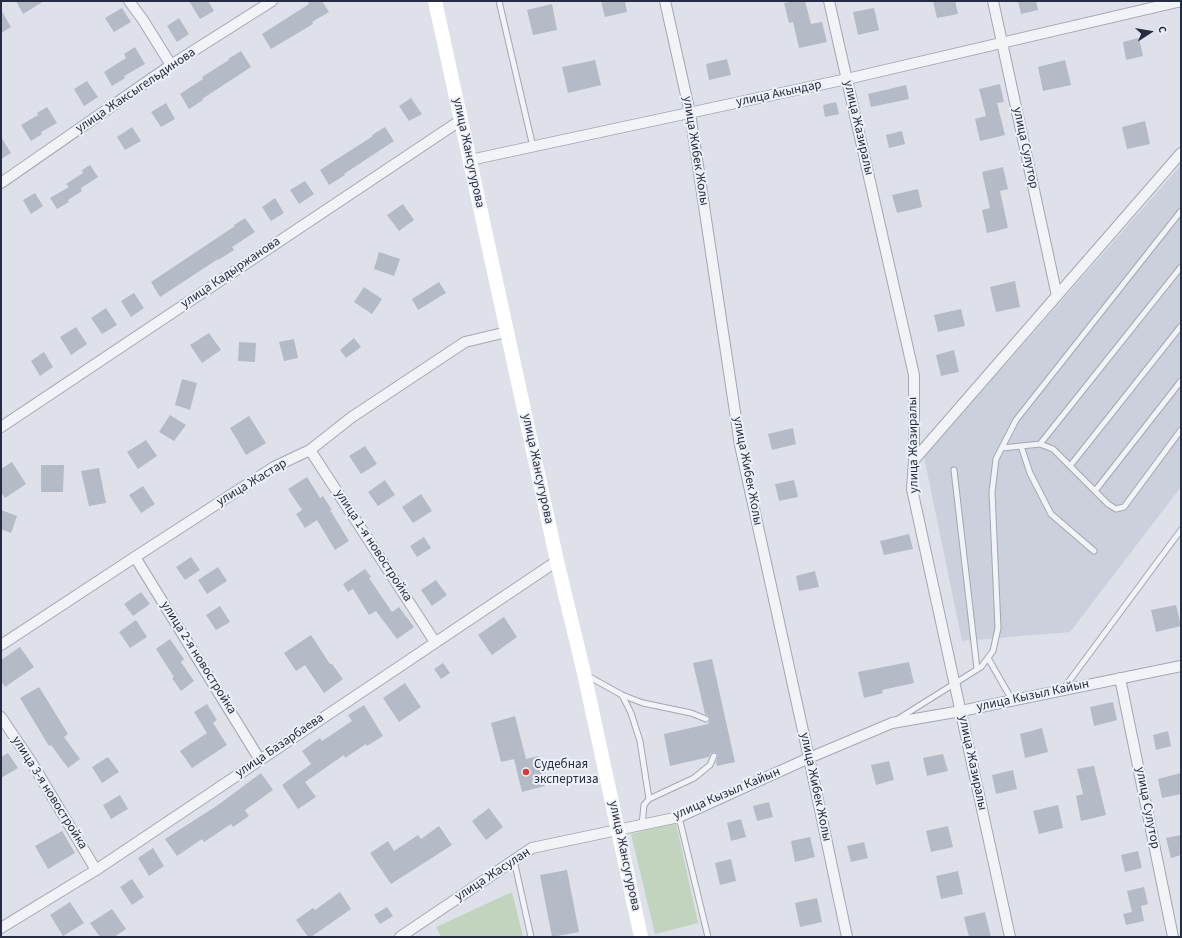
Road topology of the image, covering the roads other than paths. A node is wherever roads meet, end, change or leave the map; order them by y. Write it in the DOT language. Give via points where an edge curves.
graph roads {
  1 [pos="129,1"];
  2 [pos="272,1"];
  3 [pos="435,1"];
  4 [pos="499,1"];
  5 [pos="665,1"];
  6 [pos="829,1"];
  7 [pos="993,1"];
  8 [pos="1181,1"];
  9 [pos="1151,4"];
  10 [pos="1002,43"];
  11 [pos="172,65"];
  12 [pos="847,79"];
  13 [pos="690,113"];
  14 [pos="460,120"];
  15 [pos="533,147"];
  16 [pos="1181,153"];
  17 [pos="470,160"];
  18 [pos="1,183"];
  19 [pos="1181,211"];
  20 [pos="1181,267"];
  21 [pos="1057,296"];
  22 [pos="1181,326"];
  23 [pos="507,332"];
  24 [pos="1181,381"];
  25 [pos="1,427"];
  26 [pos="1181,430"];
  27 [pos="1040,444"];
  28 [pos="1021,446"];
  29 [pos="1002,448"];
  30 [pos="310,450"];
  31 [pos="914,460"];
  32 [pos="1070,466"];
  33 [pos="954,470"];
  34 [pos="1095,491"];
  35 [pos="1181,530"];
  36 [pos="1094,551"];
  37 [pos="135,557"];
  38 [pos="557,561"];
  39 [pos="435,642"];
  40 [pos="1,645"];
  41 [pos="988,658"];
  42 [pos="1181,666"];
  43 [pos="977,669"];
  44 [pos="584,673"];
  45 [pos="1120,678"];
  46 [pos="955,683"];
  47 [pos="1063,690"];
  48 [pos="622,695"];
  49 [pos="1012,700"];
  50 [pos="961,711"];
  51 [pos="1,717"];
  52 [pos="706,719"];
  53 [pos="892,723"];
  54 [pos="714,756"];
  55 [pos="809,758"];
  56 [pos="260,760"];
  57 [pos="649,799"];
  58 [pos="679,817"];
  59 [pos="642,825"];
  60 [pos="618,830"];
  61 [pos="514,860"];
  62 [pos="96,870"];
  63 [pos="1,928"];
  64 [pos="400,937"];
  65 [pos="531,937"];
  66 [pos="641,937"];
  67 [pos="708,937"];
  68 [pos="846,937"];
  69 [pos="1010,937"];
  70 [pos="1173,937"];
  1 -- 11 [label="street"];
  2 -- 11 [label="street, улица Жаксыгельдинова"];
  3 -- 14 [label="main road, улица Жансугурова"];
  4 -- 15 [label="lane"];
  5 -- 13 [label="street, улица Жибек Жолы"];
  6 -- 12 [label="street, улица Жазиралы"];
  7 -- 10 [label="street, улица Сулутор"];
  8 -- 9 [label="street, улица Акындар"];
  9 -- 10 [label="street, улица Акындар"];
  10 -- 12 [label="street, улица Акындар"];
  10 -- 21 [label="street, улица Сулутор"];
  11 -- 18 [label="street, улица Жаксыгельдинова"];
  12 -- 13 [label="street, улица Акындар"];
  12 -- 31 [label="street, улица Жазиралы" via="914,375"];
  13 -- 15 [label="street, улица Акындар"];
  13 -- 55 [label="street, улица Жибек Жолы" via="740,445"];
  14 -- 17 [label="main road, улица Жансугурова"];
  14 -- 25 [label="street, улица Кадыржанова"];
  15 -- 17 [label="street, улица Акындар"];
  16 -- 21 [label="street"];
  17 -- 23 [label="main road, улица Жансугурова"];
  19 -- 29 [label="lane" via="1016,420"];
  20 -- 27 [label="lane"];
  21 -- 31 [label="street"];
  22 -- 32 [label="lane"];
  23 -- 30 [label="street, улица Жастар" via="465,342 352,417"];
  23 -- 38 [label="main road, улица Жансугурова"];
  24 -- 34 [label="lane"];
  26 -- 34 [label="lane" via="1124,507 1116,509"];
  27 -- 28 [label="lane"];
  27 -- 32 [label="lane" via="1053,449"];
  28 -- 29 [label="lane"];
  28 -- 36 [label="lane" via="1030,473 1051,514"];
  29 -- 41 [label="lane" via="996,459 992,492 998,628 993,651"];
  30 -- 37 [label="street, улица Жастар" via="274,467"];
  30 -- 39 [label="street, улица 1-я новостройка"];
  31 -- 46 [label="street, улица Жазиралы" via="912,490"];
  32 -- 34 [label="lane"];
  33 -- 43 [label="lane"];
  35 -- 47 [label="lane"];
  37 -- 40 [label="street, улица Жастар"];
  37 -- 56 [label="street, улица 2-я новостройка"];
  38 -- 39 [label="street, улица Базарбаева"];
  38 -- 44 [label="main road, улица Жансугурова"];
  39 -- 56 [label="street, улица Базарбаева"];
  41 -- 43 [label="lane"];
  41 -- 49 [label="lane"];
  42 -- 45 [label="street, улица Кызыл Кайын"];
  43 -- 46 [label="lane"];
  44 -- 48 [label="lane"];
  44 -- 60 [label="main road, улица Жансугурова"];
  45 -- 47 [label="street, улица Кызыл Кайын"];
  45 -- 70 [label="street, улица Сулутор"];
  46 -- 50 [label="street, улица Жазиралы"];
  46 -- 53 [label="lane"];
  47 -- 49 [label="street, улица Кызыл Кайын"];
  48 -- 52 [label="lane"];
  48 -- 57 [label="lane" via="640,741"];
  49 -- 50 [label="street, улица Кызыл Кайын"];
  50 -- 53 [label="street, улица Кызыл Кайын"];
  50 -- 69 [label="street, улица Жазиралы"];
  51 -- 62 [label="street, улица 3-я новостройка" via="32,763"];
  53 -- 55 [label="street, улица Кызыл Кайын"];
  54 -- 57 [label="lane" via="710,766 694,778"];
  55 -- 58 [label="street, улица Кызыл Кайын"];
  55 -- 68 [label="street, улица Жибек Жолы"];
  56 -- 62 [label="street, улица Базарбаева"];
  57 -- 59 [label="lane" via="644,805"];
  58 -- 59 [label="street, улица Кызыл Кайын"];
  58 -- 67 [label="lane"];
  59 -- 60 [label="street, улица Кызыл Кайын"];
  60 -- 61 [label="street, улица Жасулан" via="532,848"];
  60 -- 66 [label="main road, улица Жансугурова"];
  61 -- 64 [label="street, улица Жасулан"];
  61 -- 65 [label="lane"];
  62 -- 63 [label="street, улица Базарбаева"];
}
